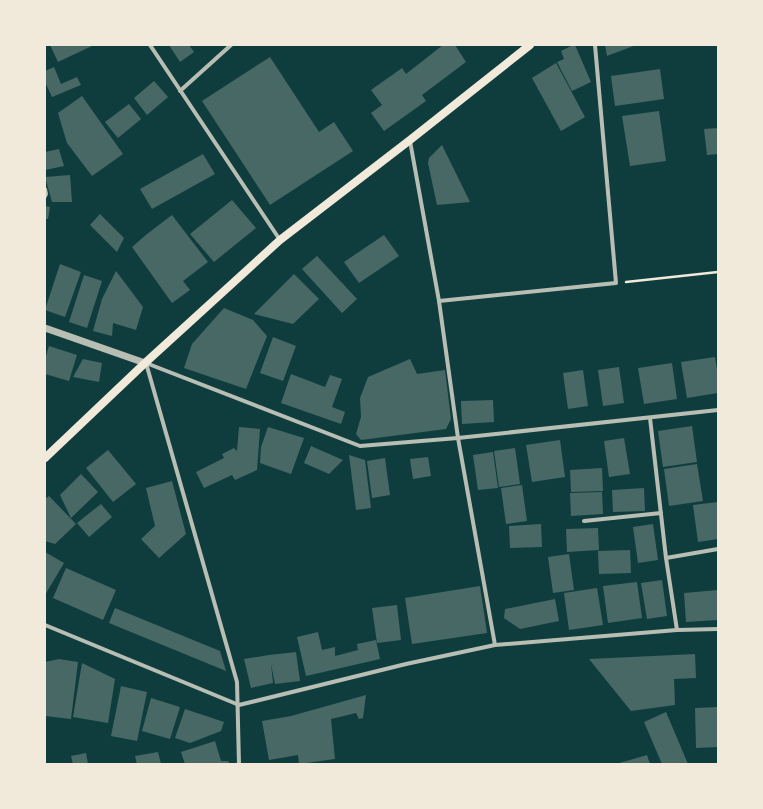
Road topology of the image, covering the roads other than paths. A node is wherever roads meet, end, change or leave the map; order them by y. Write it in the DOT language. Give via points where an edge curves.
graph roads {
  1 [pos="150,45"];
  2 [pos="231,45"];
  3 [pos="530,45"];
  4 [pos="595,45"];
  5 [pos="180,91"];
  6 [pos="410,140"];
  7 [pos="45,189"];
  8 [pos="45,196"];
  9 [pos="280,240"];
  10 [pos="440,301"];
  11 [pos="45,328"];
  12 [pos="145,363"];
  13 [pos="718,410"];
  14 [pos="650,418"];
  15 [pos="458,438"];
  16 [pos="45,458"];
  17 [pos="661,512"];
  18 [pos="584,520"];
  19 [pos="718,548"];
  20 [pos="666,558"];
  21 [pos="45,624"];
  22 [pos="718,629"];
  23 [pos="677,630"];
  24 [pos="496,645"];
  25 [pos="238,705"];
  26 [pos="239,764"];
  1 -- 5 [label="street"];
  2 -- 5 [label="street"];
  3 -- 6 [label="main road"];
  4 -- 10 [label="street" via="616,283"];
  5 -- 9 [label="street"];
  6 -- 9 [label="main road"];
  6 -- 10 [label="street"];
  7 -- 8 [label="street"];
  9 -- 12 [label="main road"];
  10 -- 15 [label="street"];
  11 -- 12 [label="street"];
  12 -- 15 [label="street" via="360,446"];
  12 -- 16 [label="main road"];
  12 -- 25 [label="street" via="237,682"];
  13 -- 14 [label="street"];
  14 -- 15 [label="street"];
  14 -- 17 [label="street"];
  15 -- 24 [label="street"];
  17 -- 18 [label="street"];
  17 -- 20 [label="street"];
  19 -- 20 [label="street"];
  20 -- 23 [label="street"];
  21 -- 25 [label="street"];
  22 -- 23 [label="street"];
  23 -- 24 [label="street"];
  24 -- 25 [label="street"];
  25 -- 26 [label="street"];
}
